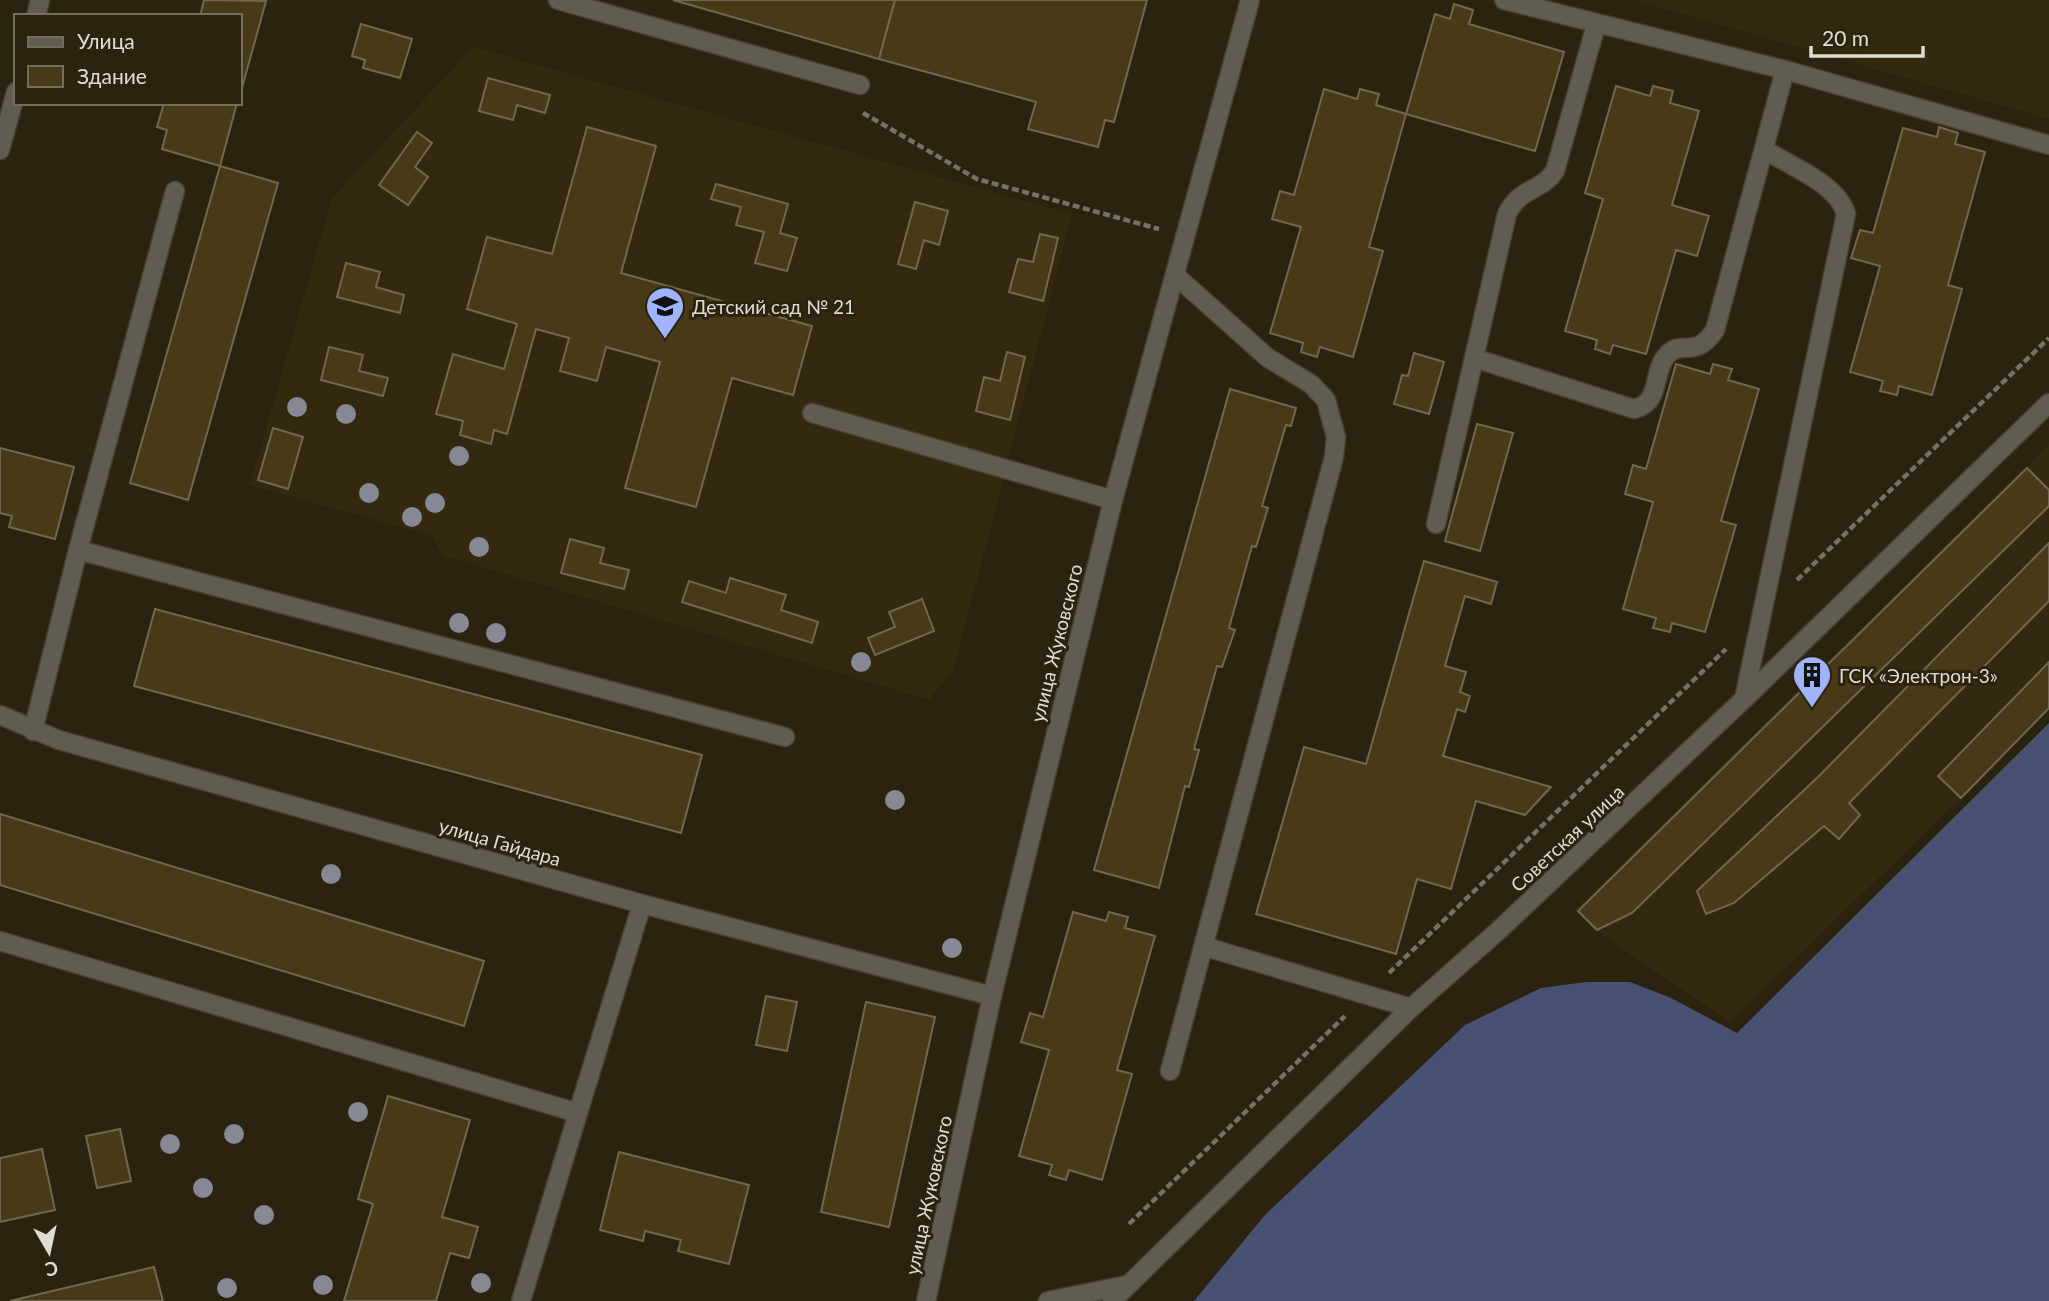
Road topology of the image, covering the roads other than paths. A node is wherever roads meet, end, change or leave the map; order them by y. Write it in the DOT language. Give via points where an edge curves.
graph roads {
  1 [pos="558,0"];
  2 [pos="1251,0"];
  3 [pos="1504,0"];
  4 [pos="1596,25"];
  5 [pos="1785,70"];
  6 [pos="860,85"];
  7 [pos="14,99"];
  8 [pos="2049,145"];
  9 [pos="0,150"];
  10 [pos="1765,150"];
  11 [pos="175,191"];
  12 [pos="1176,276"];
  13 [pos="1474,358"];
  14 [pos="2049,403"];
  15 [pos="812,413"];
  16 [pos="1112,500"];
  17 [pos="1436,524"];
  18 [pos="78,550"];
  19 [pos="1744,699"];
  20 [pos="0,715"];
  21 [pos="33,731"];
  22 [pos="785,737"];
  23 [pos="642,904"];
  24 [pos="0,941"];
  25 [pos="1206,947"];
  26 [pos="992,996"];
  27 [pos="1411,1008"];
  28 [pos="1170,1071"];
  29 [pos="578,1113"];
  30 [pos="1128,1285"];
  31 [pos="521,1301"];
  32 [pos="926,1301"];
  33 [pos="1048,1301"];
  34 [pos="1112,1301"];
  1 -- 6 [label="street"];
  2 -- 12 [label="street, улица Жуковского"];
  3 -- 4 [label="street"];
  4 -- 5 [label="street"];
  4 -- 13 [label="street" via="1555,171 1548,182 1514,200 1507,214"];
  5 -- 8 [label="street"];
  5 -- 10 [label="street"];
  7 -- 9 [label="street"];
  10 -- 13 [label="street" via="1715,330 1702,346 1666,356 1645,406 1634,408"];
  10 -- 19 [label="street" via="1832,191 1846,214"];
  11 -- 18 [label="street"];
  12 -- 16 [label="street, улица Жуковского"];
  12 -- 25 [label="street" via="1268,358 1311,384 1326,400 1336,437"];
  13 -- 17 [label="street"];
  14 -- 19 [label="street, Советская улица"];
  15 -- 16 [label="street"];
  16 -- 26 [label="street, улица Жуковского"];
  18 -- 21 [label="street"];
  18 -- 22 [label="street"];
  19 -- 27 [label="street, Советская улица"];
  20 -- 21 [label="street, улица Гайдара"];
  21 -- 23 [label="street, улица Гайдара"];
  23 -- 26 [label="street, улица Гайдара"];
  23 -- 29 [label="street"];
  24 -- 29 [label="street"];
  25 -- 27 [label="street"];
  25 -- 28 [label="street"];
  26 -- 32 [label="street, улица Жуковского"];
  27 -- 30 [label="street, Советская улица"];
  29 -- 31 [label="street"];
  30 -- 33 [label="street"];
  30 -- 34 [label="street, Советская улица"];
}
